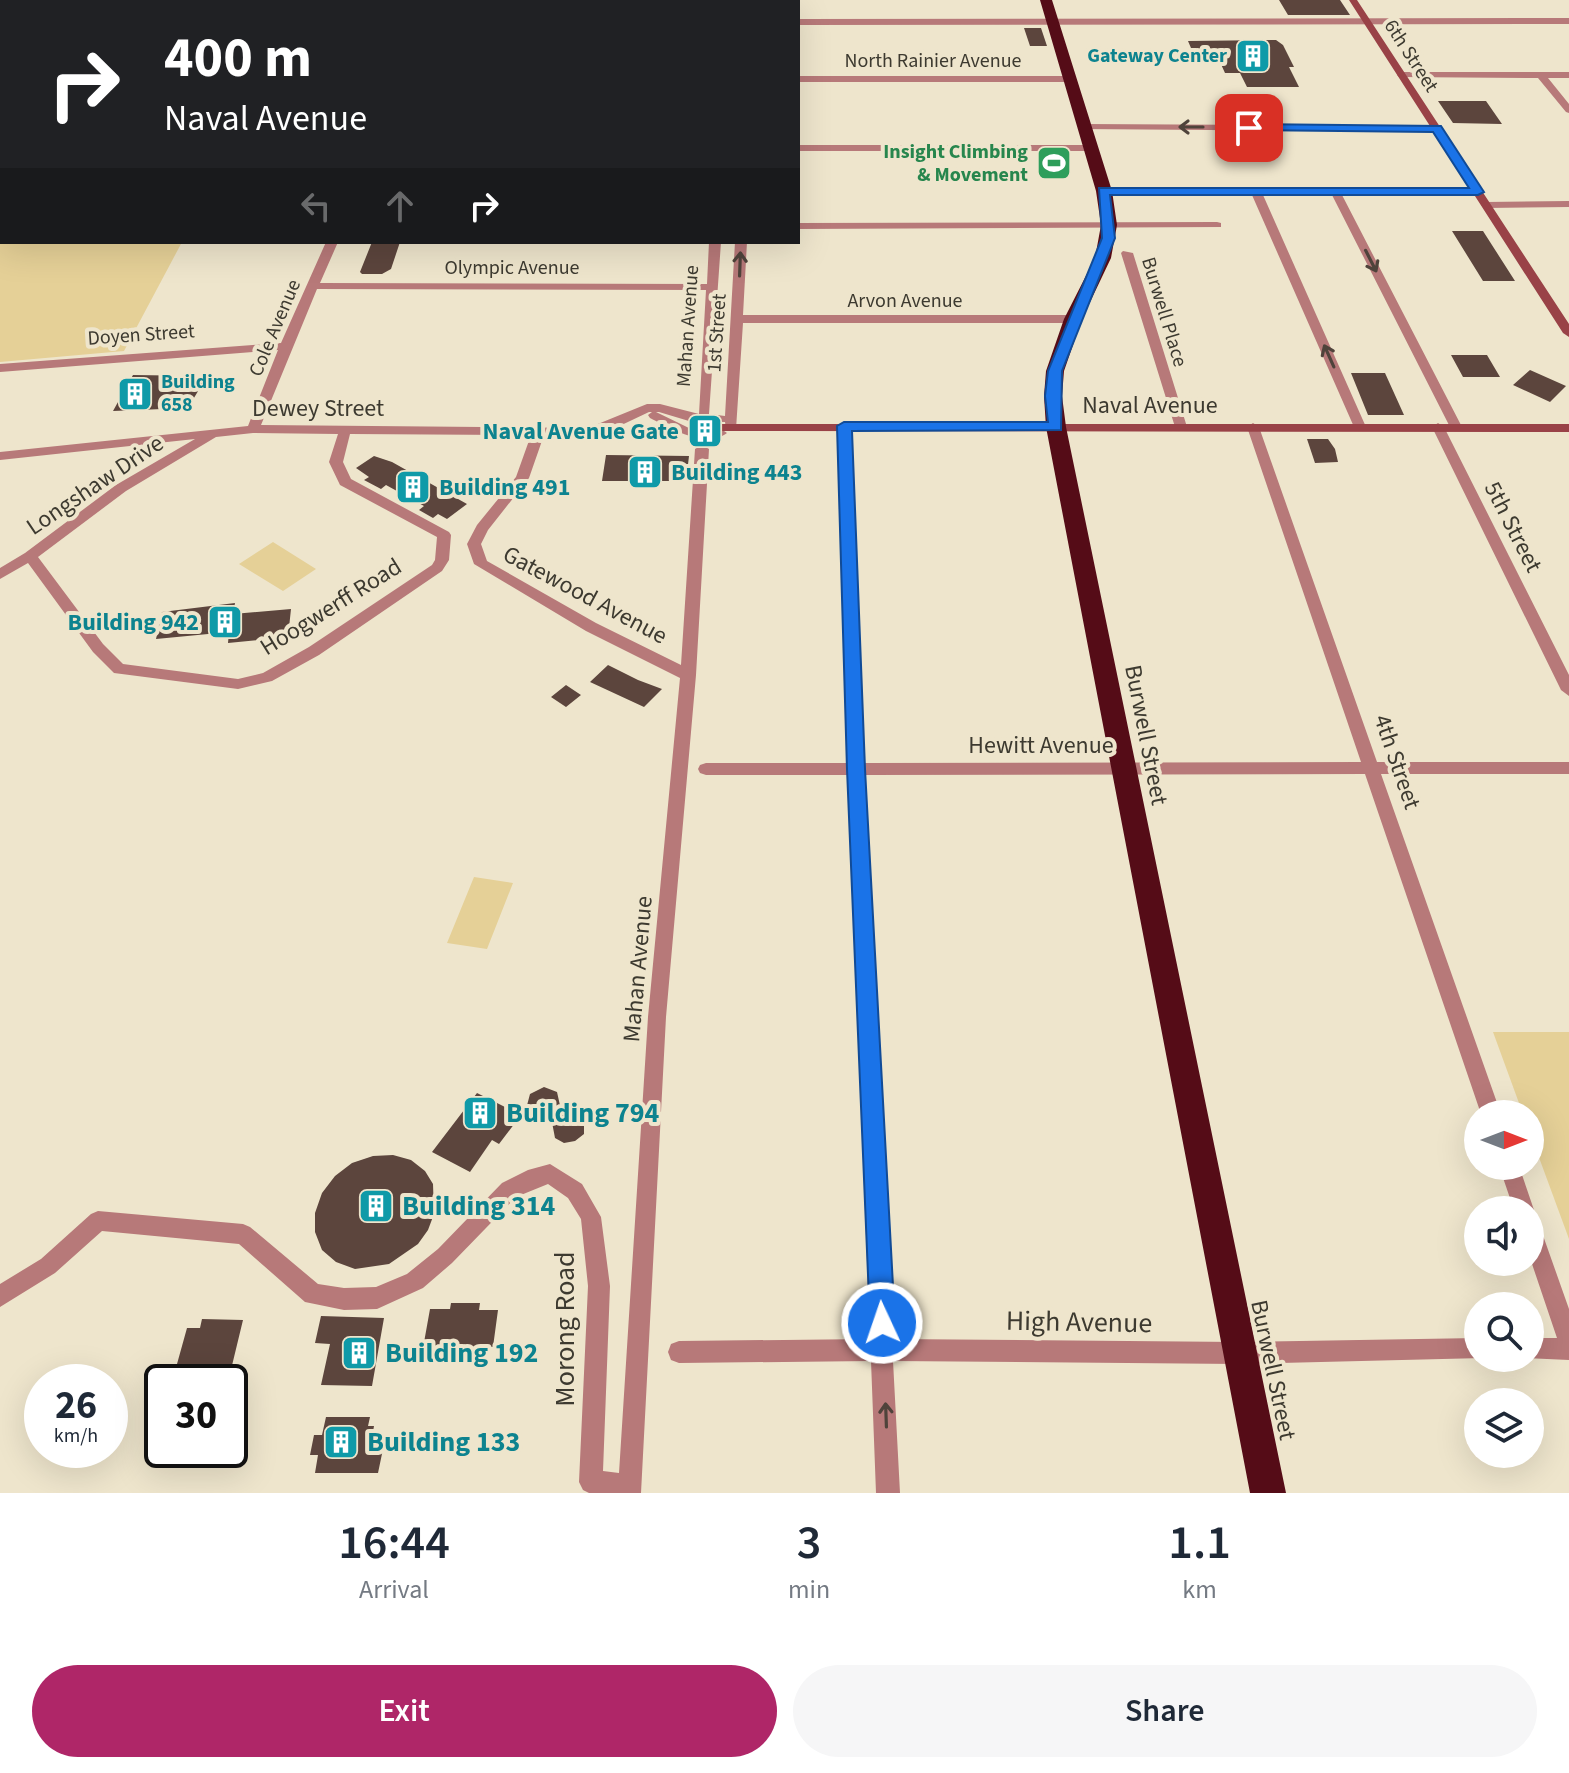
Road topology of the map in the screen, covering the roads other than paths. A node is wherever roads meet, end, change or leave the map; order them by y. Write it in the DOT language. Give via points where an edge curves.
graph roads {
  1 [pos="1046,0"];
  2 [pos="1353,0"];
  3 [pos="1569,21"];
  4 [pos="800,22"];
  5 [pos="1367,22"];
  6 [pos="1052,23"];
  7 [pos="1402,75"];
  8 [pos="1541,75"];
  9 [pos="1569,75"];
  10 [pos="800,79"];
  11 [pos="1069,79"];
  12 [pos="1569,110"];
  13 [pos="1083,127"];
  14 [pos="1437,129"];
  15 [pos="800,148"];
  16 [pos="1089,148"];
  17 [pos="1104,191"];
  18 [pos="1256,191"];
  19 [pos="1335,191"];
  20 [pos="1478,192"];
  21 [pos="1569,204"];
  22 [pos="1486,205"];
  23 [pos="1109,225"];
  24 [pos="1217,225"];
  25 [pos="800,226"];
  26 [pos="331,244"];
  27 [pos="715,244"];
  28 [pos="741,244"];
  29 [pos="1127,253"];
  30 [pos="312,286"];
  31 [pos="712,287"];
  32 [pos="737,319"];
  33 [pos="1073,319"];
  34 [pos="1569,333"];
  35 [pos="286,346"];
  36 [pos="0,368"];
  37 [pos="704,412"];
  38 [pos="633,414"];
  39 [pos="724,426"];
  40 [pos="844,426"];
  41 [pos="1056,427"];
  42 [pos="1181,427"];
  43 [pos="1253,427"];
  44 [pos="1360,427"];
  45 [pos="1438,427"];
  46 [pos="1456,427"];
  47 [pos="1569,428"];
  48 [pos="253,429"];
  49 [pos="345,430"];
  50 [pos="539,432"];
  51 [pos="214,433"];
  52 [pos="702,449"];
  53 [pos="0,456"];
  54 [pos="30,556"];
  55 [pos="0,574"];
  56 [pos="688,675"];
  57 [pos="1569,690"];
  58 [pos="1371,768"];
  59 [pos="1569,768"];
  60 [pos="706,769"];
  61 [pos="856,769"];
  62 [pos="1122,769"];
  63 [pos="1486,1100"];
  64 [pos="1544,1268"];
  65 [pos="0,1296"];
  66 [pos="1569,1340"];
  67 [pos="1464,1349"];
  68 [pos="1544,1349"];
  69 [pos="1569,1349"];
  70 [pos="884,1350"];
  71 [pos="679,1352"];
  72 [pos="1238,1353"];
  73 [pos="629,1489"];
  74 [pos="888,1493"];
  75 [pos="1268,1493"];
  1 -- 6 [label="highway, Burwell Street"];
  2 -- 5 [label="main road, 6th Street"];
  3 -- 5 [label="street"];
  4 -- 6 [label="street"];
  5 -- 6 [label="street"];
  5 -- 7 [label="main road, 6th Street"];
  6 -- 11 [label="highway, Burwell Street"];
  7 -- 8 [label="street"];
  7 -- 14 [label="main road, 6th Street"];
  8 -- 9 [label="street"];
  8 -- 12 [label="street"];
  10 -- 11 [label="street, North Rainier Avenue"];
  11 -- 13 [label="highway, Burwell Street"];
  14 -- 13 [label="street, one-way"];
  13 -- 16 [label="highway, Burwell Street"];
  14 -- 20 [label="main road, 6th Street"];
  15 -- 16 [label="street"];
  16 -- 17 [label="highway, Burwell Street"];
  17 -- 18 [label="street"];
  17 -- 23 [label="highway, Burwell Street"];
  18 -- 19 [label="street"];
  44 -- 18 [label="street, one-way"];
  19 -- 20 [label="street"];
  19 -- 46 [label="street, one-way"];
  20 -- 22 [label="main road, 6th Street"];
  21 -- 22 [label="street"];
  22 -- 34 [label="main road, 6th Street"];
  23 -- 24 [label="street"];
  23 -- 25 [label="street"];
  23 -- 33 [label="highway, Burwell Street" via="1103,258"];
  26 -- 30 [label="street, Cole Avenue"];
  27 -- 31 [label="street, Mahan Avenue"];
  32 -- 28 [label="street, 1st Street, one-way"];
  29 -- 42 [label="street, Burwell Place"];
  30 -- 31 [label="street, Olympic Avenue"];
  30 -- 35 [label="street, Cole Avenue"];
  31 -- 37 [label="street, Mahan Avenue"];
  32 -- 33 [label="street, Arvon Avenue"];
  32 -- 39 [label="street, 1st Street"];
  33 -- 41 [label="highway, Burwell Street" via="1055,371"];
  35 -- 36 [label="street, Doyen Street"];
  35 -- 48 [label="street, Cole Avenue"];
  38 -- 39 [label="street" via="656,416 689,433"];
  38 -- 39 [label="street, Dewey Street" via="647,408 673,412 694,427"];
  38 -- 50 [label="street, Dewey Street" via="588,432"];
  39 -- 40 [label="main road, Naval Avenue"];
  40 -- 41 [label="main road, Naval Avenue"];
  40 -- 61 [label="street"];
  41 -- 42 [label="main road, Naval Avenue"];
  41 -- 62 [label="highway, Burwell Street"];
  42 -- 43 [label="main road, Naval Avenue"];
  43 -- 44 [label="main road, Naval Avenue"];
  43 -- 58 [label="street, 4th Street"];
  44 -- 45 [label="main road, Naval Avenue"];
  45 -- 46 [label="main road, Naval Avenue"];
  45 -- 57 [label="street, 5th Street"];
  46 -- 47 [label="main road, Naval Avenue"];
  48 -- 49 [label="street, Dewey Street"];
  48 -- 51 [label="street, Dewey Street"];
  49 -- 50 [label="street, Dewey Street"];
  49 -- 54 [label="street, Hoogwerff Road" via="336,462 345,482 444,535 442,560 314,651 267,677 238,684 119,669"];
  50 -- 56 [label="street, Gatewood Avenue" via="522,478 474,544 481,564"];
  51 -- 53 [label="street, Dewey Street"];
  51 -- 54 [label="street, Longshaw Drive" via="121,488"];
  52 -- 56 [label="street, Mahan Avenue"];
  54 -- 55 [label="street, Longshaw Drive"];
  56 -- 73 [label="street, Mahan Avenue" via="657,1017"];
  58 -- 59 [label="street, Hewitt Avenue"];
  58 -- 62 [label="street, Hewitt Avenue"];
  58 -- 63 [label="street, 4th Street"];
  60 -- 61 [label="street, Hewitt Avenue"];
  61 -- 62 [label="street, Hewitt Avenue"];
  61 -- 70 [label="street"];
  62 -- 72 [label="highway, Burwell Street"];
  64 -- 66 [label="street"];
  65 -- 73 [label="street, Morong Road" via="48,1266 98,1221 243,1234 313,1294 377,1298 415,1281 509,1190 550,1174 575,1191 591,1217 599,1286 591,1482"];
  67 -- 72 [label="street, High Avenue"];
  68 -- 69 [label="street"];
  70 -- 71 [label="street, High Avenue"];
  70 -- 72 [label="street, High Avenue"];
  74 -- 70 [label="street, one-way"];
  72 -- 75 [label="highway, Burwell Street"];
}
